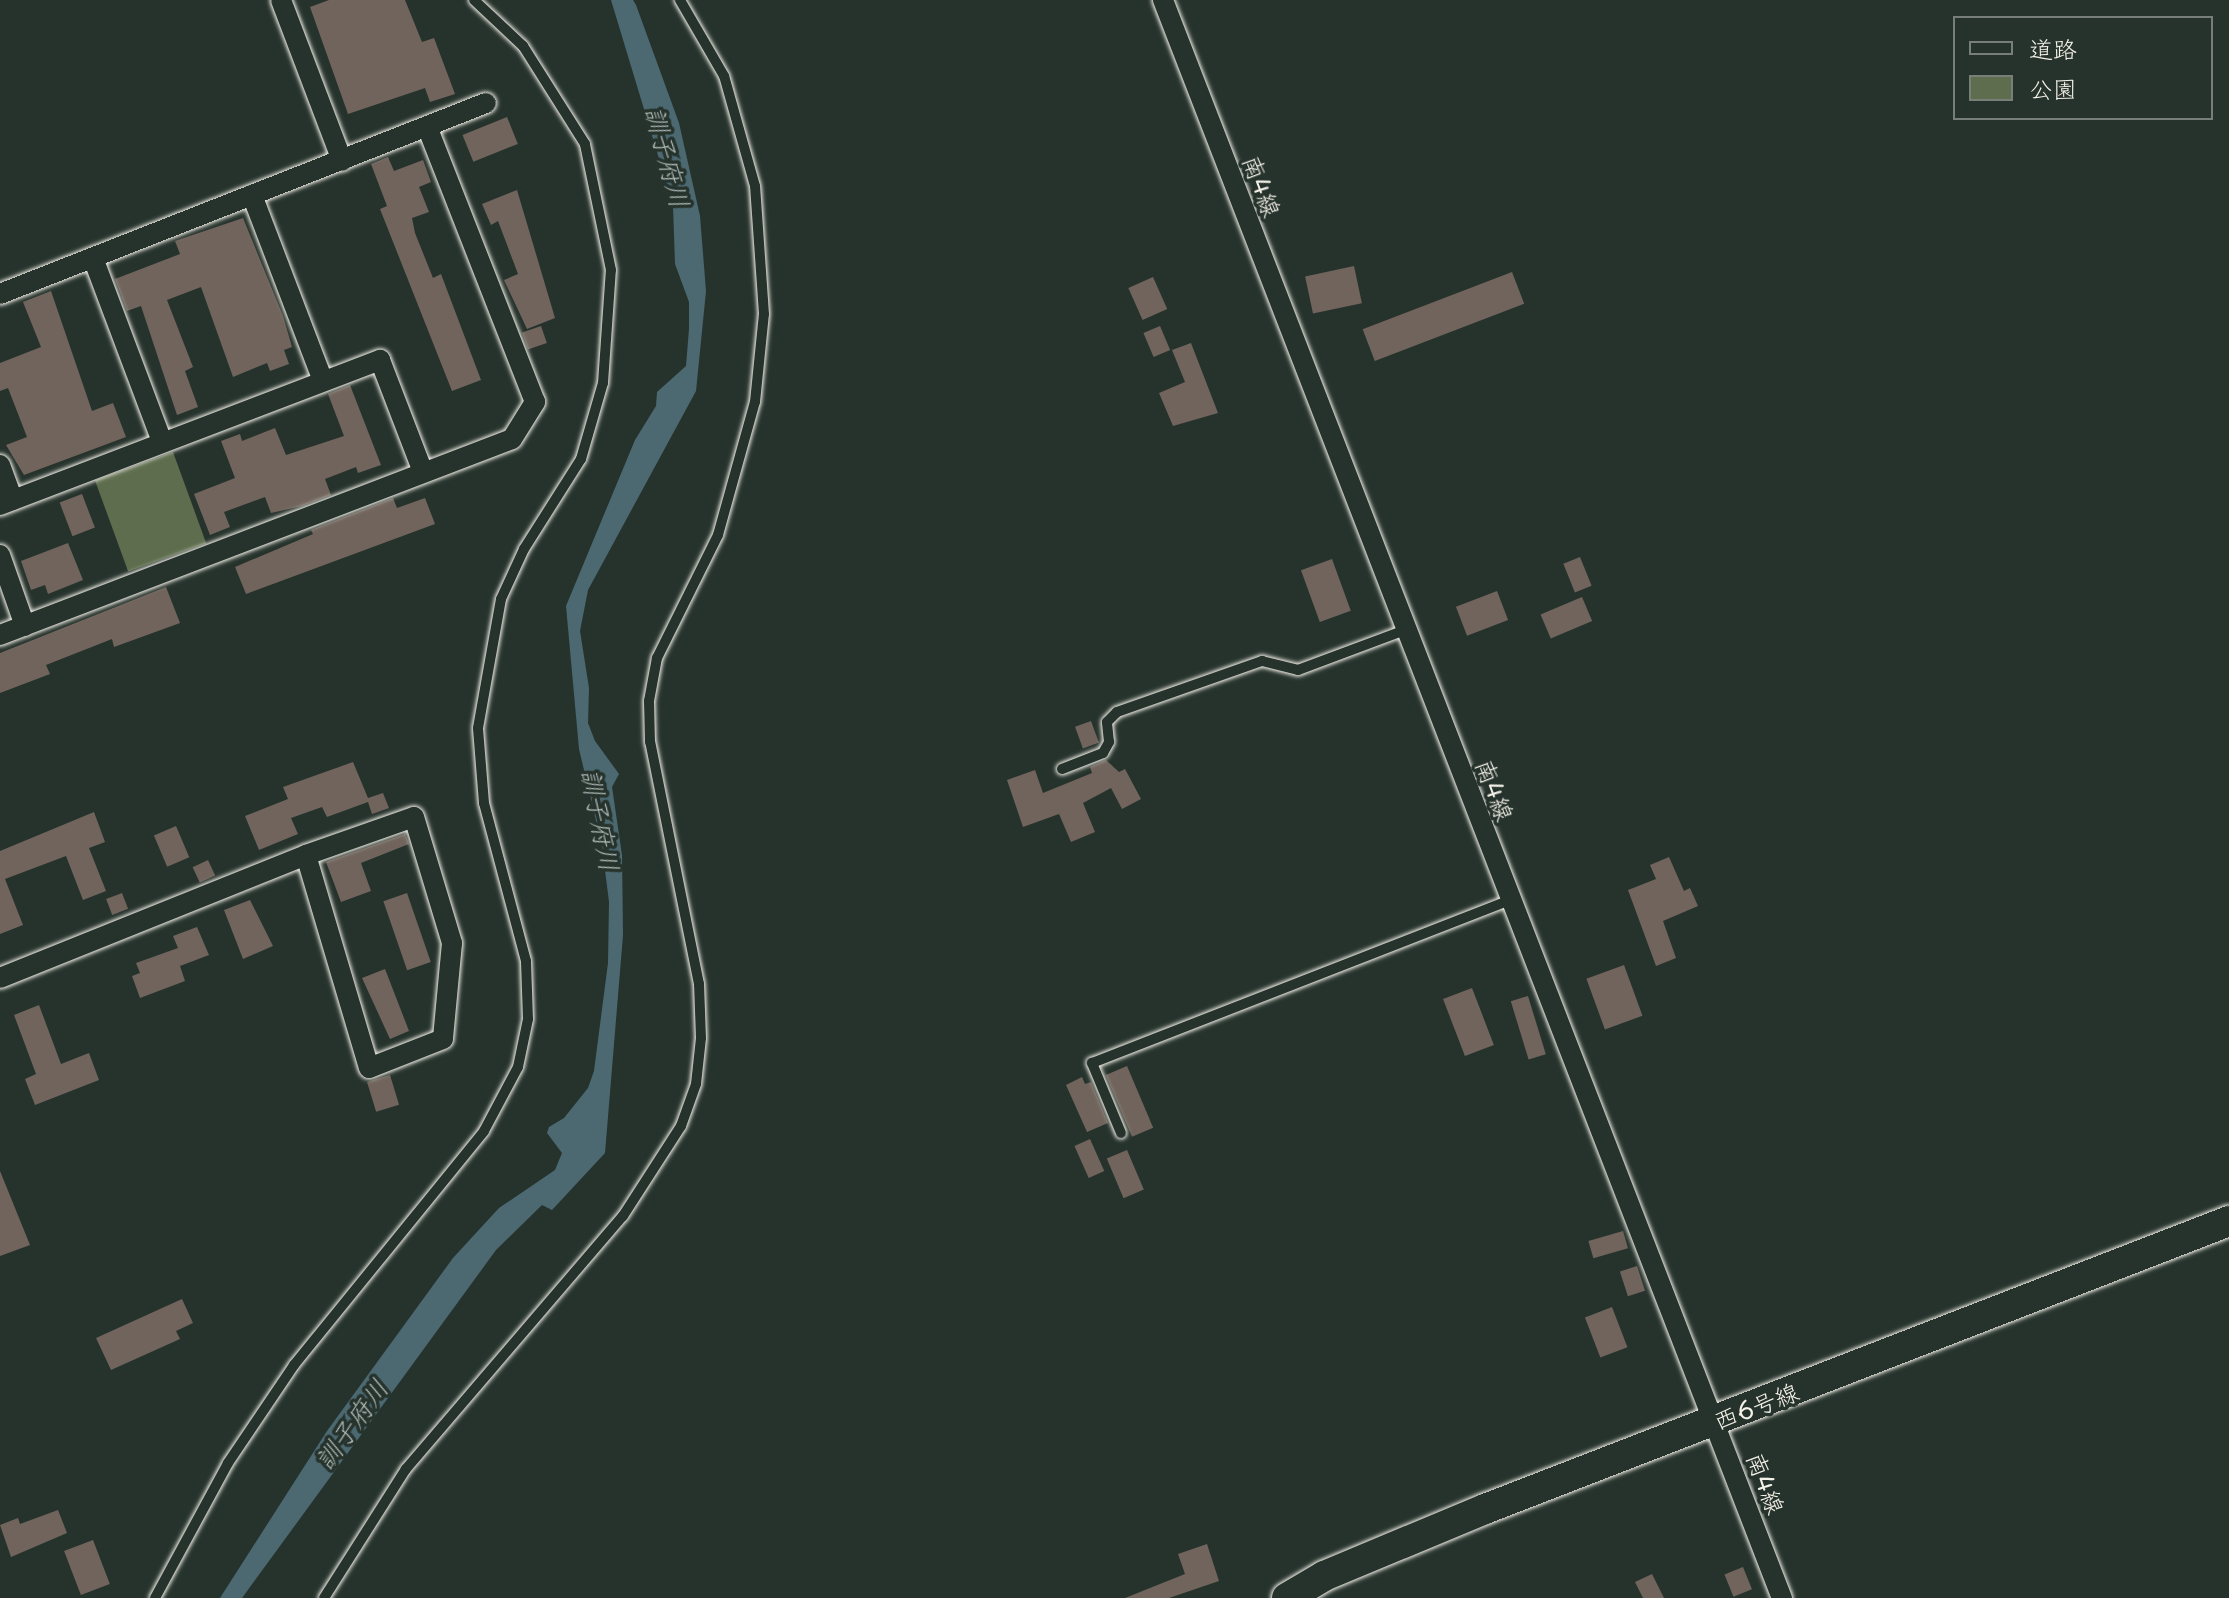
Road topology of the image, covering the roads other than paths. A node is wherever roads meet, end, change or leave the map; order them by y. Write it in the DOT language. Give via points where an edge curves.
graph roads {
  1 [pos="281,0"];
  2 [pos="474,0"];
  3 [pos="680,0"];
  4 [pos="1163,0"];
  5 [pos="486,103"];
  6 [pos="427,127"];
  7 [pos="342,161"];
  8 [pos="252,195"];
  9 [pos="93,258"];
  10 [pos="0,294"];
  11 [pos="323,381"];
  12 [pos="162,442"];
  13 [pos="0,465"];
  14 [pos="423,472"];
  15 [pos="6,503"];
  16 [pos="0,555"];
  17 [pos="25,626"];
  18 [pos="1405,630"];
  19 [pos="0,635"];
  20 [pos="1062,769"];
  21 [pos="306,855"];
  22 [pos="1510,900"];
  23 [pos="0,978"];
  24 [pos="1121,1133"];
  25 [pos="2229,1221"];
  26 [pos="1715,1422"];
  27 [pos="155,1598"];
  28 [pos="324,1598"];
  29 [pos="1287,1598"];
  30 [pos="1782,1598"];
  1 -- 7 [label="street"];
  2 -- 27 [label="lane" via="523,46 585,144 611,270 603,383 581,459 524,549 501,599 478,728 484,803 526,961 525,1031 518,1067 484,1131 294,1365 228,1463"];
  3 -- 28 [label="lane" via="724,76 755,186 764,314 755,402 718,535 657,658 649,701 650,742 699,984 696,1084 681,1126 623,1216 406,1469"];
  4 -- 18 [label="street, 南4線"];
  5 -- 6 [label="street"];
  6 -- 7 [label="street"];
  6 -- 14 [label="street" via="535,402 512,439"];
  7 -- 8 [label="street"];
  8 -- 9 [label="street"];
  8 -- 11 [label="street"];
  9 -- 10 [label="street"];
  9 -- 12 [label="street"];
  11 -- 12 [label="street"];
  11 -- 14 [label="street" via="380,360"];
  12 -- 15 [label="street"];
  13 -- 15 [label="street"];
  14 -- 17 [label="street"];
  16 -- 17 [label="street"];
  17 -- 19 [label="street"];
  18 -- 20 [label="lane" via="1298,670 1262,661 1117,712 1107,722 1109,742 1103,753"];
  18 -- 22 [label="street, 南4線"];
  21 -- 21 [label="street" via="369,1068 443,1039 452,943 414,817"];
  21 -- 23 [label="street"];
  22 -- 24 [label="lane" via="1092,1063"];
  22 -- 26 [label="street, 南4線"];
  25 -- 26 [label="street, 西6号線"];
  26 -- 29 [label="street, 西6号線" via="1485,1509 1324,1576"];
  26 -- 30 [label="street, 南4線"];
}
